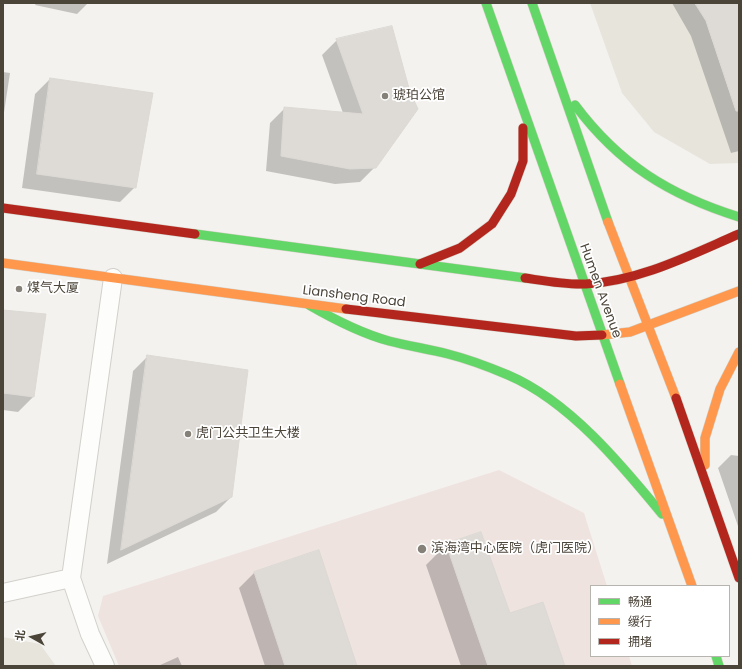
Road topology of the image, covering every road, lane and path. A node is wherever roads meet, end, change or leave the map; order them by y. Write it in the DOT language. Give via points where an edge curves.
graph roads {
  1 [pos="486,3"];
  2 [pos="532,3"];
  3 [pos="560,82"];
  4 [pos="524,111"];
  5 [pos="3,208"];
  6 [pos="739,217"];
  7 [pos="739,234"];
  8 [pos="3,263"];
  9 [pos="420,264"];
  10 [pos="630,276"];
  11 [pos="113,278"];
  12 [pos="584,284"];
  13 [pos="739,291"];
  14 [pos="309,305"];
  15 [pos="649,325"];
  16 [pos="602,335"];
  17 [pos="739,352"];
  18 [pos="705,480"];
  19 [pos="671,524"];
  20 [pos="72,578"];
  21 [pos="739,578"];
  22 [pos="692,585"];
  23 [pos="3,594"];
  24 [pos="106,666"];
  1 -- 4 [label="main road, Humen Avenue"];
  2 -- 3 [label="main road"];
  3 -- 6 [label="main road" via="588,125 624,160 663,187 708,208"];
  3 -- 10 [label="main road"];
  4 -- 9 [label="main road" via="523,161 511,194 492,224 460,248"];
  4 -- 12 [label="main road, Humen Avenue"];
  5 -- 9 [label="main road"];
  7 -- 10 [label="main road" via="679,260"];
  8 -- 11 [label="main road, Liansheng Road"];
  9 -- 12 [label="main road"];
  10 -- 12 [label="main road"];
  10 -- 15 [label="main road"];
  11 -- 14 [label="main road, Liansheng Road"];
  11 -- 20 [label="street"];
  12 -- 16 [label="main road, Humen Avenue"];
  13 -- 15 [label="main road, Liansheng Road"];
  14 -- 16 [label="main road, Liansheng Road" via="576,336"];
  14 -- 19 [label="main road" via="346,326 390,341 449,354 509,375 546,397 583,426 628,473"];
  15 -- 16 [label="main road, Liansheng Road" via="630,332"];
  15 -- 18 [label="main road"];
  16 -- 19 [label="main road, Humen Avenue"];
  17 -- 18 [label="main road" via="720,388 705,438"];
  18 -- 21 [label="main road"];
  19 -- 22 [label="main road, Humen Avenue"];
  20 -- 23 [label="street"];
  20 -- 24 [label="street" via="90,634"];
}
